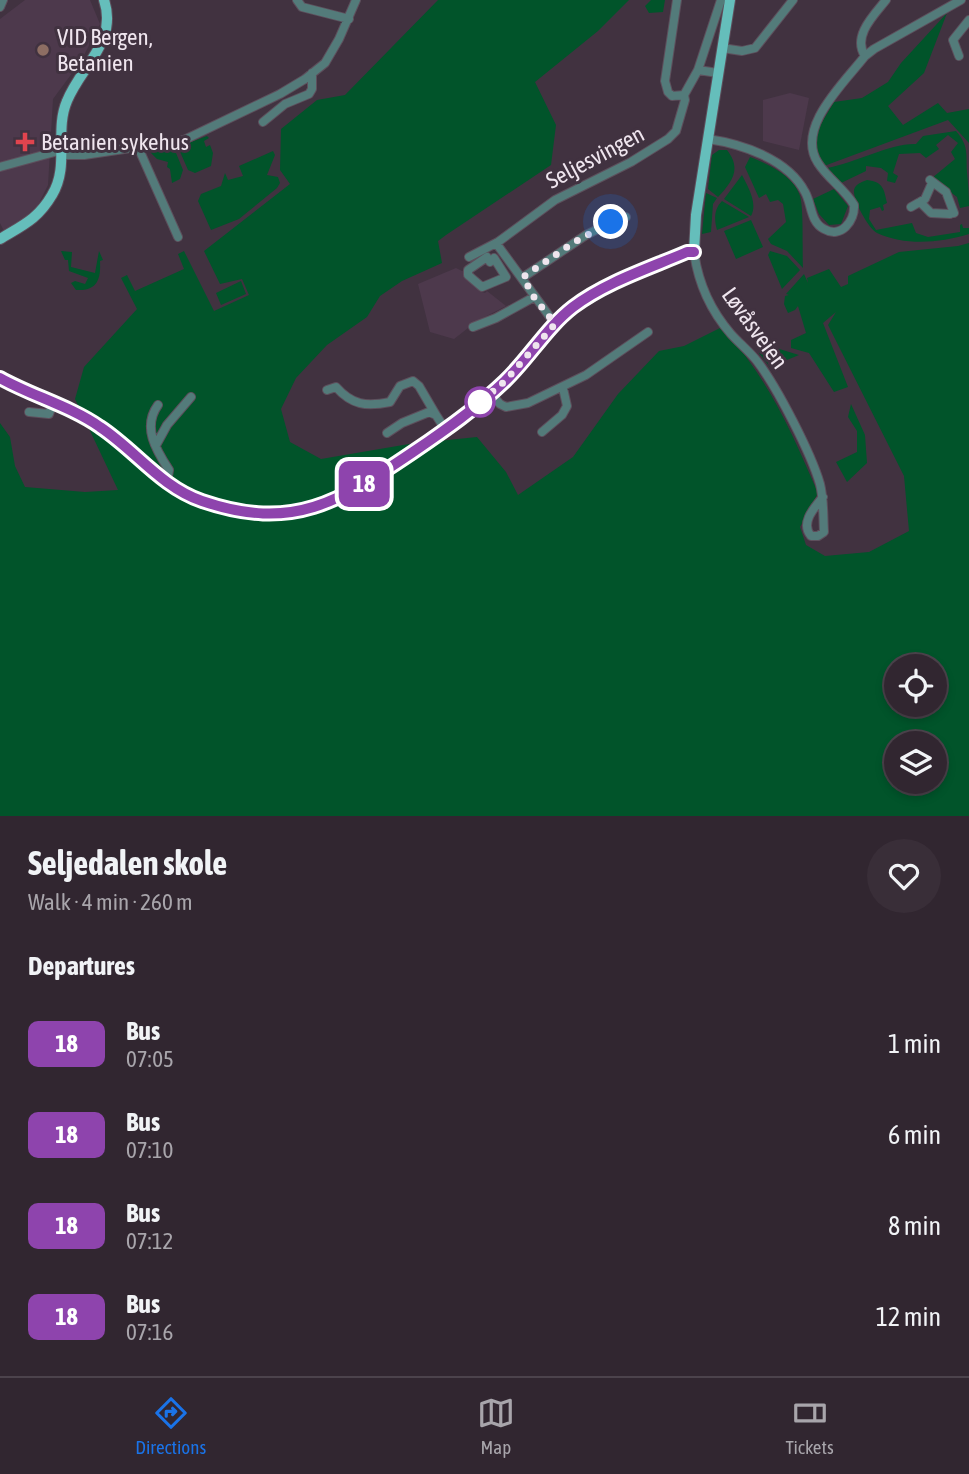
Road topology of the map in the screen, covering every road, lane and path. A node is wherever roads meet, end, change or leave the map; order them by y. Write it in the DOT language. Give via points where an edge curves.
graph roads {
  1 [pos="3,0"];
  2 [pos="104,0"];
  3 [pos="298,0"];
  4 [pos="356,0"];
  5 [pos="677,0"];
  6 [pos="722,0"];
  7 [pos="730,0"];
  8 [pos="793,0"];
  9 [pos="886,0"];
  10 [pos="961,0"];
  11 [pos="0,7"];
  12 [pos="349,19"];
  13 [pos="969,20"];
  14 [pos="722,48"];
  15 [pos="959,56"];
  16 [pos="865,57"];
  17 [pos="698,70"];
  18 [pos="718,72"];
  19 [pos="312,73"];
  20 [pos="684,95"];
  21 [pos="263,122"];
  22 [pos="708,139"];
  23 [pos="138,147"];
  24 [pos="62,152"];
  25 [pos="0,167"];
  26 [pos="920,202"];
  27 [pos="911,207"];
  28 [pos="626,217"];
  29 [pos="178,237"];
  30 [pos="0,239"];
  31 [pos="496,243"];
  32 [pos="694,252"];
  33 [pos="469,257"];
  34 [pos="506,277"];
  35 [pos="522,278"];
  36 [pos="534,297"];
  37 [pos="555,324"];
  38 [pos="473,327"];
  39 [pos="648,331"];
  40 [pos="0,378"];
  41 [pos="563,388"];
  42 [pos="327,390"];
  43 [pos="491,394"];
  44 [pos="191,397"];
  45 [pos="53,403"];
  46 [pos="158,405"];
  47 [pos="29,412"];
  48 [pos="436,415"];
  49 [pos="445,429"];
  50 [pos="542,432"];
  51 [pos="387,433"];
  52 [pos="156,445"];
  53 [pos="167,482"];
  54 [pos="822,497"];
  1 -- 11 [label="street"];
  2 -- 24 [label="main road" via="108,18 104,41 65,104"];
  3 -- 12 [label="street" via="302,7"];
  4 -- 12 [label="street"];
  5 -- 20 [label="street" via="665,81 672,96"];
  6 -- 17 [label="street"];
  7 -- 14 [label="main road, Løvåsveien"];
  8 -- 14 [label="street" via="755,48"];
  9 -- 16 [label="street" via="860,39"];
  10 -- 16 [label="street"];
  12 -- 19 [label="street" via="331,54"];
  13 -- 15 [label="street" via="953,40"];
  14 -- 18 [label="main road, Løvåsveien"];
  16 -- 22 [label="street" via="821,114 812,139 817,161 854,205 849,223 840,231 827,232 819,226 800,183 780,165"];
  17 -- 18 [label="street"];
  17 -- 20 [label="street, Seljesvingen"];
  18 -- 22 [label="main road, Løvåsveien"];
  19 -- 21 [label="street" via="309,94 285,104"];
  19 -- 23 [label="street" via="280,94 184,140"];
  20 -- 31 [label="street, Seljesvingen" via="676,131 668,139 555,200"];
  22 -- 32 [label="main road, Løvåsveien"];
  23 -- 24 [label="street"];
  23 -- 29 [label="street"];
  24 -- 25 [label="street"];
  24 -- 30 [label="main road" via="61,175 42,210"];
  26 -- 26 [label="street" via="928,196 931,181 946,192 952,214 931,213"];
  26 -- 27 [label="street"];
  28 -- 35 [label="street" via="586,235"];
  31 -- 33 [label="street, Seljesvingen"];
  31 -- 35 [label="street"];
  32 -- 37 [label="main road" via="596,293"];
  32 -- 54 [label="street, Løvåsveien" via="706,296 779,397 812,464"];
  34 -- 34 [label="street" via="482,288 468,270 487,257 490,262 494,258"];
  35 -- 36 [label="street"];
  36 -- 37 [label="street"];
  36 -- 38 [label="street"];
  37 -- 43 [label="main road"];
  39 -- 41 [label="street"];
  40 -- 45 [label="main road"];
  41 -- 43 [label="street" via="515,407 500,404"];
  41 -- 50 [label="street" via="567,406"];
  42 -- 48 [label="street" via="336,387 359,405 372,405 390,402 400,386 413,381"];
  43 -- 49 [label="main road"];
  44 -- 52 [label="street"];
  45 -- 47 [label="street" via="49,414"];
  45 -- 53 [label="main road" via="100,426"];
  46 -- 52 [label="street" via="150,424"];
  48 -- 49 [label="street"];
  48 -- 51 [label="street" via="425,413"];
  49 -- 53 [label="main road" via="353,491 303,510 272,514 235,511 199,500"];
  52 -- 53 [label="street" via="169,470"];
}
